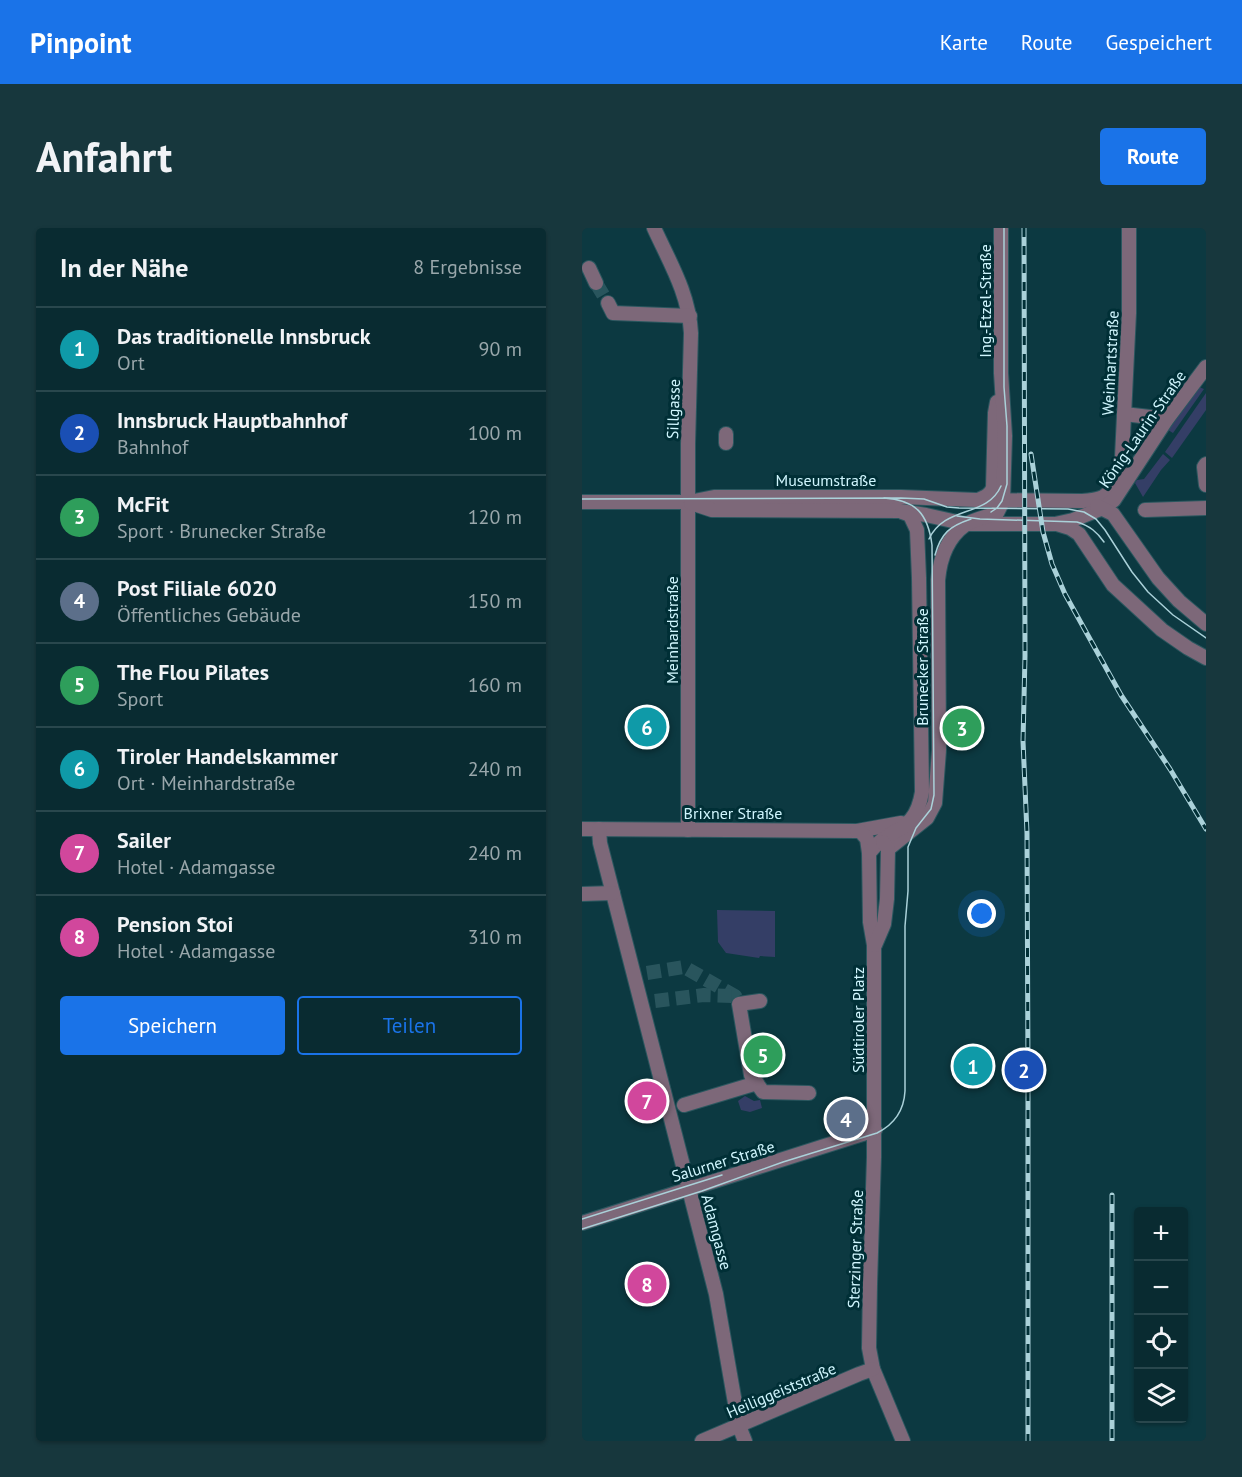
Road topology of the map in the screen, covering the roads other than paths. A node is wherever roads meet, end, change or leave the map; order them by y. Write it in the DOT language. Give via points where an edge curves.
graph roads {
  1 [pos="654,228"];
  2 [pos="1001,228"];
  3 [pos="1129,228"];
  4 [pos="589,268"];
  5 [pos="596,283"];
  6 [pos="608,303"];
  7 [pos="690,316"];
  8 [pos="1206,367"];
  9 [pos="1001,373"];
  10 [pos="1124,414"];
  11 [pos="1167,419"];
  12 [pos="1206,464"];
  13 [pos="1206,485"];
  14 [pos="970,500"];
  15 [pos="582,501"];
  16 [pos="1003,501"];
  17 [pos="689,502"];
  18 [pos="1107,502"];
  19 [pos="1206,508"];
  20 [pos="1145,510"];
  21 [pos="900,511"];
  22 [pos="926,514"];
  23 [pos="966,524"];
  24 [pos="1055,524"];
  25 [pos="917,531"];
  26 [pos="1206,624"];
  27 [pos="1206,658"];
  28 [pos="921,816"];
  29 [pos="582,829"];
  30 [pos="599,829"];
  31 [pos="688,830"];
  32 [pos="862,830"];
  33 [pos="885,844"];
  34 [pos="869,853"];
  35 [pos="613,893"];
  36 [pos="582,894"];
  37 [pos="874,945"];
  38 [pos="760,1001"];
  39 [pos="757,1083"];
  40 [pos="809,1093"];
  41 [pos="684,1105"];
  42 [pos="875,1130"];
  43 [pos="688,1189"];
  44 [pos="582,1223"];
  45 [pos="873,1369"];
  46 [pos="740,1426"];
  47 [pos="702,1441"];
  48 [pos="745,1441"];
  49 [pos="903,1441"];
  1 -- 7 [label="street, Sillgasse"];
  2 -- 9 [label="street, Ing.-Etzel-Straße"];
  3 -- 10 [label="street, Weinhartstraße"];
  4 -- 5 [label="street"];
  6 -- 7 [label="street" via="613,313"];
  7 -- 17 [label="street, Sillgasse"];
  8 -- 11 [label="street, König-Laurin-Straße"];
  9 -- 14 [label="street, Ing.-Etzel-Straße" via="995,413 993,488 987,497"];
  9 -- 16 [label="street, Ing.-Etzel-Straße" via="1005,436"];
  10 -- 11 [label="street"];
  10 -- 18 [label="street, Weinhartstraße" via="1122,457"];
  11 -- 18 [label="street, König-Laurin-Straße"];
  12 -- 13 [label="street"];
  14 -- 16 [label="street, Museumstraße"];
  14 -- 17 [label="street, Museumstraße" via="714,497"];
  14 -- 22 [label="street, Museumstraße" via="941,505"];
  15 -- 17 [label="street, Museumstraße"];
  16 -- 18 [label="street, Museumstraße"];
  16 -- 23 [label="street" via="997,513"];
  17 -- 21 [label="street, Museumstraße" via="712,510"];
  17 -- 31 [label="street, Meinhardstraße"];
  18 -- 24 [label="street, Museumstraße" via="1073,520"];
  18 -- 26 [label="street" via="1158,578"];
  19 -- 20 [label="street"];
  21 -- 22 [label="street, Museumstraße"];
  21 -- 25 [label="street" via="910,515"];
  22 -- 23 [label="street, Museumstraße"];
  22 -- 25 [label="street"];
  23 -- 24 [label="street, Museumstraße"];
  23 -- 28 [label="street, Brunecker Straße" via="948,542 939,565 939,750 935,803"];
  24 -- 27 [label="street" via="1079,534 1113,585 1147,617"];
  25 -- 28 [label="street, Brunecker Straße"];
  28 -- 32 [label="street"];
  28 -- 33 [label="street"];
  29 -- 30 [label="street, Brixner Straße"];
  30 -- 31 [label="street, Brixner Straße"];
  30 -- 35 [label="street, Adamgasse"];
  31 -- 32 [label="street, Brixner Straße"];
  32 -- 33 [label="street" via="874,832"];
  32 -- 34 [label="street, Südtiroler Platz"];
  33 -- 34 [label="street" via="874,846"];
  33 -- 37 [label="street, Südtiroler Platz" via="886,909"];
  34 -- 37 [label="street, Südtiroler Platz"];
  35 -- 36 [label="street"];
  35 -- 43 [label="street, Adamgasse" via="648,1003"];
  37 -- 42 [label="street, Südtiroler Platz"];
  38 -- 39 [label="street" via="739,1004 751,1075"];
  39 -- 40 [label="street" via="764,1092"];
  39 -- 41 [label="street"];
  42 -- 43 [label="street, Salurner Straße"];
  42 -- 45 [label="street, Sterzinger Straße" via="869,1339"];
  43 -- 44 [label="street, Salurner Straße"];
  43 -- 46 [label="street, Adamgasse" via="716,1294"];
  45 -- 46 [label="street, Heiliggeiststraße"];
  45 -- 49 [label="street, Sterzinger Straße"];
  46 -- 47 [label="street, Heiliggeiststraße"];
  46 -- 48 [label="street, Adamgasse"];
}
